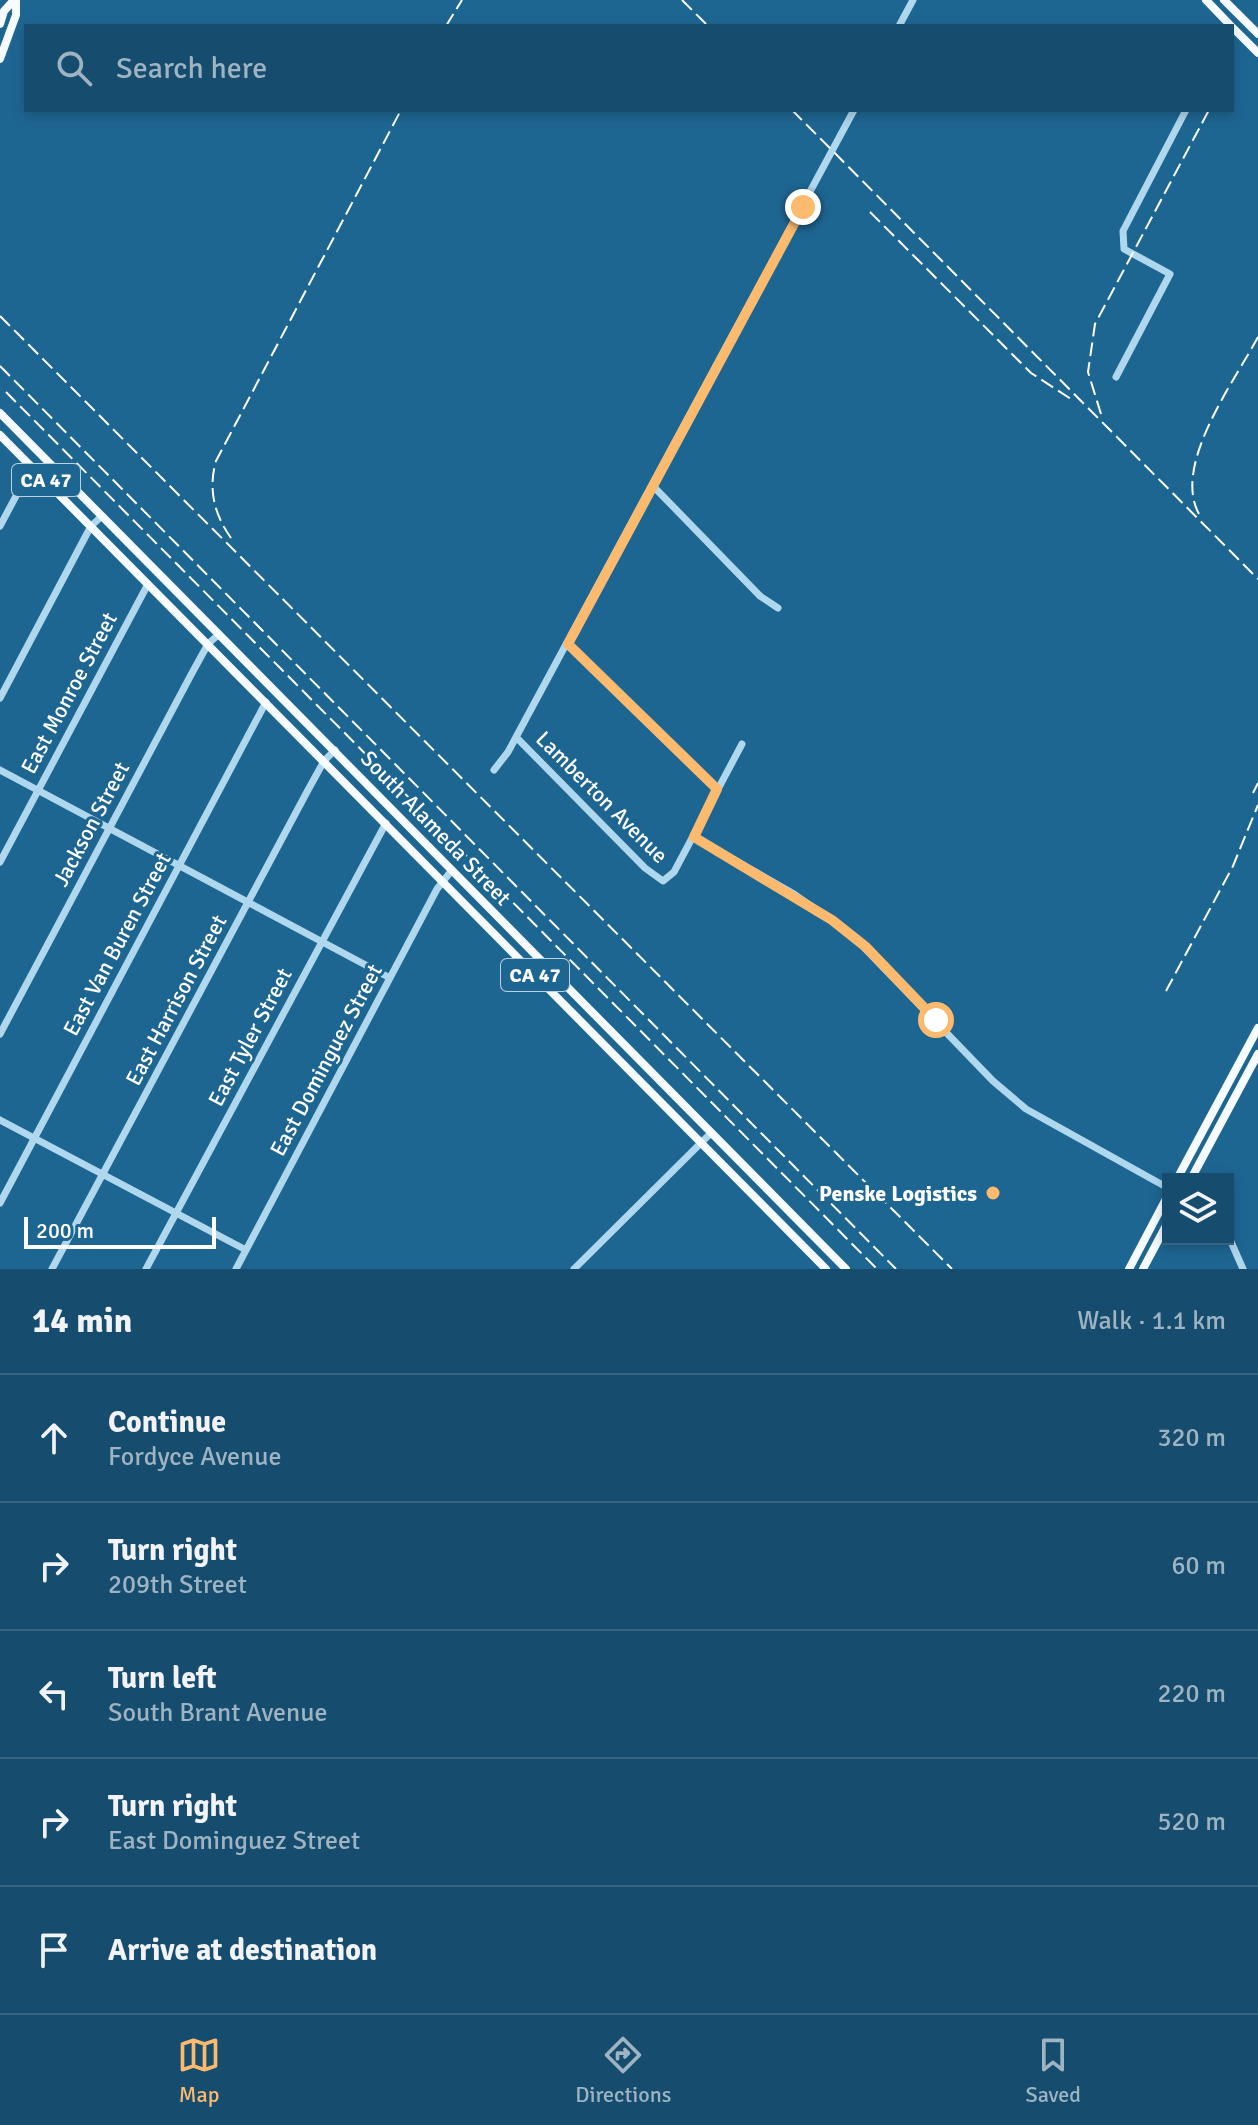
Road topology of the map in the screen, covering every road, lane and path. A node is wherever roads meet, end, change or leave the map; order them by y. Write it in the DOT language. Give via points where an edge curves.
graph roads {
  1 [pos="15,0"];
  2 [pos="913,0"];
  3 [pos="1206,0"];
  4 [pos="1224,0"];
  5 [pos="1243,20"];
  6 [pos="0,24"];
  7 [pos="900,24"];
  8 [pos="1228,24"];
  9 [pos="1234,27"];
  10 [pos="1234,30"];
  11 [pos="1258,34"];
  12 [pos="1258,53"];
  13 [pos="0,59"];
  14 [pos="853,112"];
  15 [pos="1185,112"];
  16 [pos="1116,377"];
  17 [pos="0,413"];
  18 [pos="0,435"];
  19 [pos="32,466"];
  20 [pos="654,487"];
  21 [pos="102,516"];
  22 [pos="0,526"];
  23 [pos="91,526"];
  24 [pos="148,584"];
  25 [pos="778,608"];
  26 [pos="219,634"];
  27 [pos="208,644"];
  28 [pos="568,644"];
  29 [pos="0,698"];
  30 [pos="266,702"];
  31 [pos="516,737"];
  32 [pos="742,744"];
  33 [pos="335,750"];
  34 [pos="324,761"];
  35 [pos="0,770"];
  36 [pos="494,770"];
  37 [pos="717,789"];
  38 [pos="38,790"];
  39 [pos="386,823"];
  40 [pos="109,829"];
  41 [pos="694,837"];
  42 [pos="0,862"];
  43 [pos="178,866"];
  44 [pos="452,870"];
  45 [pos="442,880"];
  46 [pos="248,903"];
  47 [pos="322,942"];
  48 [pos="390,978"];
  49 [pos="1258,1028"];
  50 [pos="0,1034"];
  51 [pos="1258,1054"];
  52 [pos="638,1060"];
  53 [pos="1240,1062"];
  54 [pos="1251,1069"];
  55 [pos="628,1070"];
  56 [pos="0,1120"];
  57 [pos="711,1133"];
  58 [pos="34,1138"];
  59 [pos="701,1144"];
  60 [pos="1180,1173"];
  61 [pos="1194,1173"];
  62 [pos="103,1174"];
  63 [pos="1162,1185"];
  64 [pos="0,1203"];
  65 [pos="1162,1206"];
  66 [pos="176,1213"];
  67 [pos="1162,1233"];
  68 [pos="1233,1245"];
  69 [pos="246,1250"];
  70 [pos="1131,1265"];
  71 [pos="1143,1268"];
  72 [pos="52,1269"];
  73 [pos="146,1269"];
  74 [pos="236,1269"];
  75 [pos="574,1269"];
  76 [pos="826,1269"];
  77 [pos="846,1269"];
  78 [pos="1241,1269"];
  1 -- 6 [label="main road"];
  1 -- 13 [label="main road" via="16,15"];
  2 -- 7 [label="street"];
  3 -- 8 [label="main road"];
  4 -- 5 [label="main road"];
  5 -- 9 [label="street"];
  5 -- 11 [label="main road"];
  10 -- 12 [label="main road"];
  14 -- 20 [label="street"];
  15 -- 16 [label="street" via="1123,231 1124,249 1170,274"];
  17 -- 21 [label="main road, South Alameda Street / CA 47"];
  18 -- 19 [label="main road, South Alameda Street / CA 47"];
  19 -- 22 [label="street"];
  19 -- 23 [label="main road, South Alameda Street / CA 47"];
  20 -- 25 [label="street"];
  20 -- 28 [label="street"];
  21 -- 23 [label="street"];
  21 -- 26 [label="main road, South Alameda Street / CA 47"];
  23 -- 24 [label="main road, South Alameda Street / CA 47"];
  23 -- 29 [label="street"];
  24 -- 27 [label="main road, South Alameda Street / CA 47"];
  24 -- 38 [label="street, East Monroe Street"];
  26 -- 27 [label="street, Jackson Street"];
  26 -- 33 [label="main road, South Alameda Street / CA 47"];
  27 -- 30 [label="main road, South Alameda Street / CA 47"];
  27 -- 40 [label="street, Jackson Street"];
  28 -- 31 [label="street"];
  28 -- 37 [label="street"];
  30 -- 34 [label="main road, South Alameda Street / CA 47"];
  30 -- 43 [label="street, East Van Buren Street"];
  31 -- 36 [label="street"];
  31 -- 41 [label="street, Lamberton Avenue" via="663,881"];
  32 -- 37 [label="street"];
  33 -- 34 [label="street, East Harrison Street"];
  33 -- 44 [label="main road, South Alameda Street / CA 47"];
  34 -- 39 [label="main road, South Alameda Street / CA 47"];
  34 -- 46 [label="street, East Harrison Street"];
  35 -- 38 [label="street"];
  37 -- 41 [label="street"];
  38 -- 40 [label="street"];
  38 -- 42 [label="street, East Monroe Street"];
  39 -- 45 [label="main road, South Alameda Street / CA 47"];
  39 -- 47 [label="street, East Tyler Street"];
  40 -- 43 [label="street"];
  40 -- 50 [label="street, Jackson Street"];
  41 -- 63 [label="street" via="794,894 851,934 1026,1109"];
  43 -- 46 [label="street"];
  43 -- 58 [label="street, East Van Buren Street"];
  44 -- 45 [label="street, East Dominguez Street"];
  44 -- 52 [label="main road, South Alameda Street / CA 47"];
  45 -- 48 [label="street, East Dominguez Street"];
  45 -- 55 [label="main road, South Alameda Street / CA 47"];
  46 -- 47 [label="street"];
  46 -- 62 [label="street, East Harrison Street"];
  47 -- 48 [label="street"];
  47 -- 66 [label="street, East Tyler Street"];
  48 -- 69 [label="street, East Dominguez Street"];
  49 -- 53 [label="main road"];
  51 -- 54 [label="main road"];
  52 -- 55 [label="main road"];
  52 -- 57 [label="main road, South Alameda Street / CA 47"];
  53 -- 54 [label="main road"];
  53 -- 60 [label="main road"];
  54 -- 61 [label="main road"];
  55 -- 59 [label="main road, South Alameda Street / CA 47"];
  56 -- 58 [label="street"];
  57 -- 59 [label="street"];
  57 -- 77 [label="main road, South Alameda Street / CA 47"];
  58 -- 62 [label="street"];
  58 -- 64 [label="street, East Van Buren Street"];
  59 -- 75 [label="street"];
  59 -- 76 [label="main road, South Alameda Street / CA 47"];
  62 -- 66 [label="street"];
  62 -- 72 [label="street, East Harrison Street"];
  65 -- 70 [label="main road"];
  66 -- 69 [label="street"];
  66 -- 73 [label="street, East Tyler Street"];
  67 -- 71 [label="main road"];
  68 -- 78 [label="street"];
  69 -- 74 [label="street, East Dominguez Street"];
}
